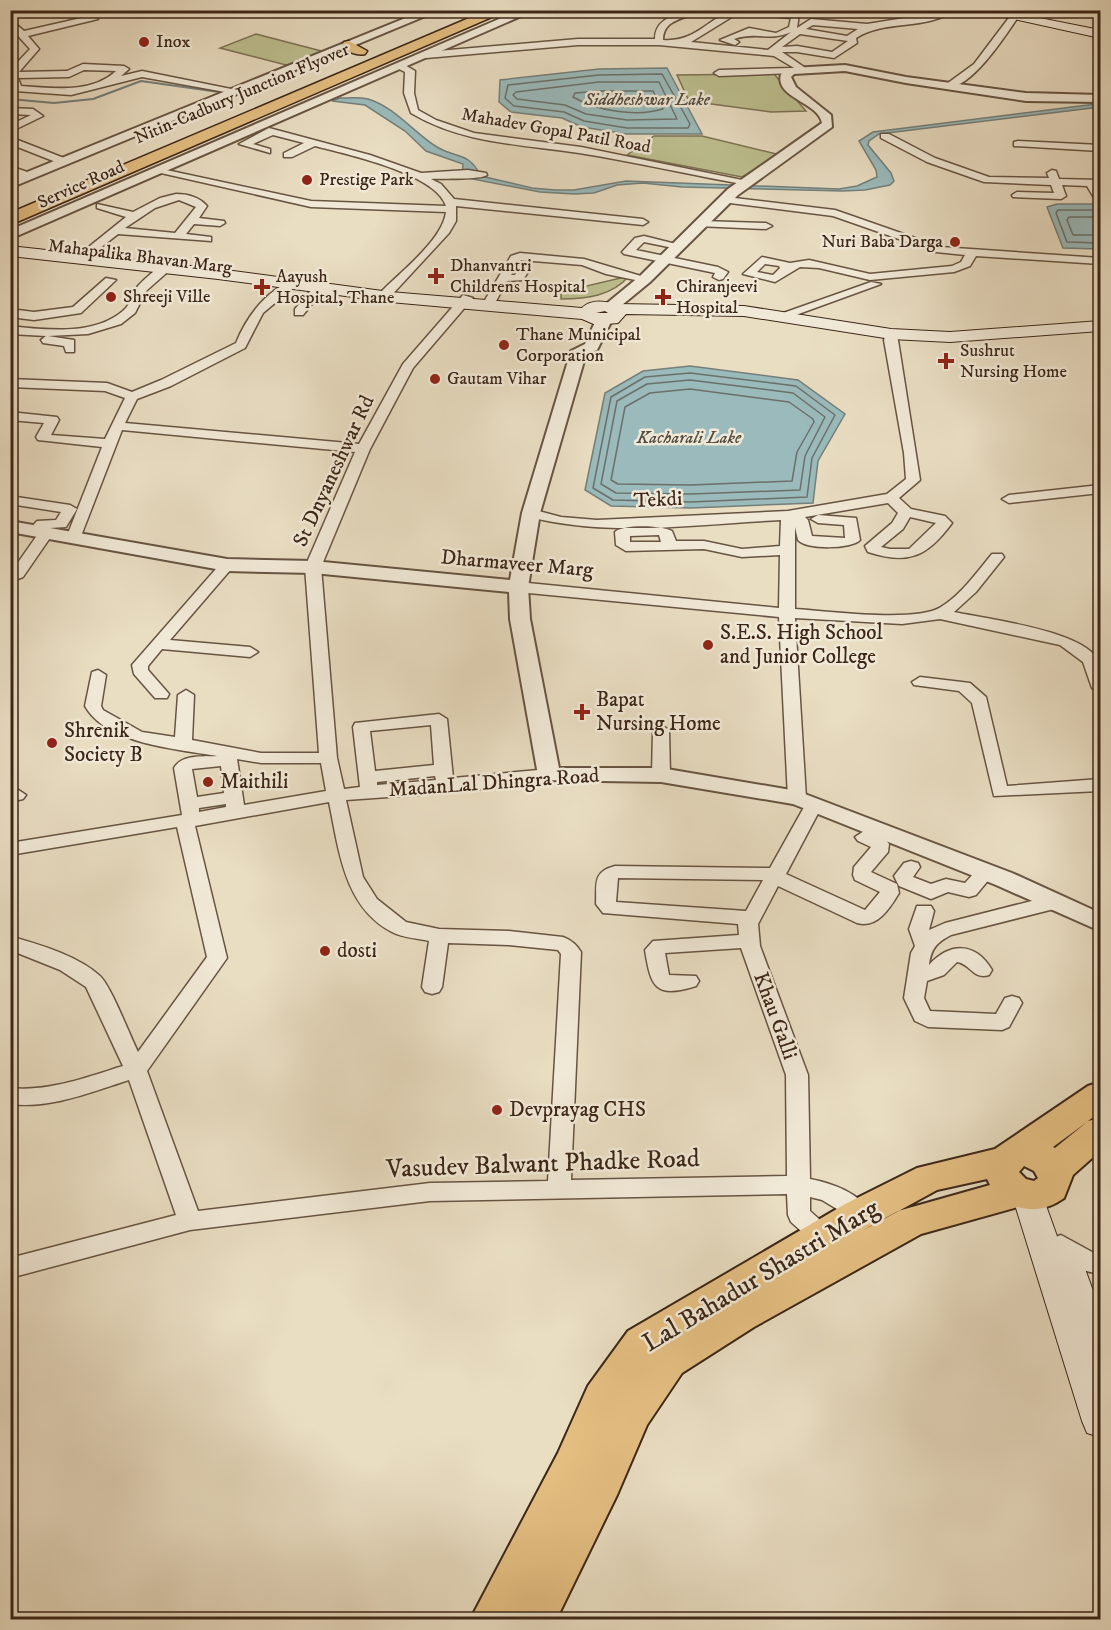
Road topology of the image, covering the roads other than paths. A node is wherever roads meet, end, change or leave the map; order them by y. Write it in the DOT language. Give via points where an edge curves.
graph roads {
  1 [pos="93,10"];
  2 [pos="435,10"];
  3 [pos="459,10"];
  4 [pos="473,10"];
  5 [pos="489,10"];
  6 [pos="501,10"];
  7 [pos="530,10"];
  8 [pos="698,10"];
  9 [pos="739,10"];
  10 [pos="951,10"];
  11 [pos="979,10"];
  12 [pos="1003,13"];
  13 [pos="62,14"];
  14 [pos="768,17"];
  15 [pos="10,21"];
  16 [pos="59,25"];
  17 [pos="821,26"];
  18 [pos="867,27"];
  19 [pos="800,30"];
  20 [pos="1101,33"];
  21 [pos="23,34"];
  22 [pos="788,34"];
  23 [pos="776,36"];
  24 [pos="852,40"];
  25 [pos="659,42"];
  26 [pos="684,43"];
  27 [pos="354,48"];
  28 [pos="773,52"];
  29 [pos="426,55"];
  30 [pos="400,66"];
  31 [pos="796,70"];
  32 [pos="719,73"];
  33 [pos="37,74"];
  34 [pos="15,75"];
  35 [pos="104,84"];
  36 [pos="951,85"];
  37 [pos="236,91"];
  38 [pos="1101,99"];
  39 [pos="10,111"];
  40 [pos="10,129"];
  41 [pos="885,136"];
  42 [pos="10,140"];
  43 [pos="313,143"];
  44 [pos="1018,144"];
  45 [pos="1101,148"];
  46 [pos="266,151"];
  47 [pos="288,155"];
  48 [pos="65,162"];
  49 [pos="10,169"];
  50 [pos="157,171"];
  51 [pos="1028,171"];
  52 [pos="1083,171"];
  53 [pos="1101,172"];
  54 [pos="29,176"];
  55 [pos="420,176"];
  56 [pos="482,176"];
  57 [pos="1053,177"];
  58 [pos="747,182"];
  59 [pos="1017,182"];
  60 [pos="10,184"];
  61 [pos="1096,191"];
  62 [pos="1017,195"];
  63 [pos="10,198"];
  64 [pos="726,200"];
  65 [pos="10,205"];
  66 [pos="451,205"];
  67 [pos="101,206"];
  68 [pos="10,213"];
  69 [pos="134,216"];
  70 [pos="10,220"];
  71 [pos="191,220"];
  72 [pos="643,222"];
  73 [pos="220,223"];
  74 [pos="701,224"];
  75 [pos="766,226"];
  76 [pos="115,230"];
  77 [pos="10,235"];
  78 [pos="178,237"];
  79 [pos="207,239"];
  80 [pos="10,242"];
  81 [pos="678,246"];
  82 [pos="812,250"];
  83 [pos="10,251"];
  84 [pos="971,254"];
  85 [pos="85,255"];
  86 [pos="764,256"];
  87 [pos="664,261"];
  88 [pos="1101,261"];
  89 [pos="807,262"];
  90 [pos="170,264"];
  91 [pos="785,267"];
  92 [pos="205,269"];
  93 [pos="524,269"];
  94 [pos="505,274"];
  95 [pos="719,277"];
  96 [pos="645,279"];
  97 [pos="110,280"];
  98 [pos="313,283"];
  99 [pos="291,284"];
  100 [pos="875,284"];
  101 [pos="387,293"];
  102 [pos="491,300"];
  103 [pos="465,301"];
  104 [pos="299,312"];
  105 [pos="10,313"];
  106 [pos="602,313"];
  107 [pos="778,317"];
  108 [pos="801,323"];
  109 [pos="1101,326"];
  110 [pos="10,330"];
  111 [pos="28,332"];
  112 [pos="1101,333"];
  113 [pos="1045,334"];
  114 [pos="891,337"];
  115 [pos="70,349"];
  116 [pos="13,386"];
  117 [pos="132,396"];
  118 [pos="10,416"];
  119 [pos="117,426"];
  120 [pos="110,443"];
  121 [pos="363,449"];
  122 [pos="1101,489"];
  123 [pos="891,498"];
  124 [pos="1009,499"];
  125 [pos="10,500"];
  126 [pos="906,512"];
  127 [pos="531,513"];
  128 [pos="795,518"];
  129 [pos="10,526"];
  130 [pos="53,532"];
  131 [pos="669,545"];
  132 [pos="786,550"];
  133 [pos="997,557"];
  134 [pos="42,558"];
  135 [pos="227,565"];
  136 [pos="313,567"];
  137 [pos="18,574"];
  138 [pos="518,586"];
  139 [pos="787,613"];
  140 [pos="941,614"];
  141 [pos="158,644"];
  142 [pos="250,652"];
  143 [pos="98,675"];
  144 [pos="920,682"];
  145 [pos="1101,688"];
  146 [pos="160,694"];
  147 [pos="186,695"];
  148 [pos="661,730"];
  149 [pos="183,743"];
  150 [pos="328,758"];
  151 [pos="549,775"];
  152 [pos="661,775"];
  153 [pos="444,779"];
  154 [pos="367,784"];
  155 [pos="1101,785"];
  156 [pos="337,795"];
  157 [pos="806,801"];
  158 [pos="235,805"];
  159 [pos="189,816"];
  160 [pos="864,837"];
  161 [pos="10,849"];
  162 [pos="910,867"];
  163 [pos="986,872"];
  164 [pos="776,876"];
  165 [pos="1055,902"];
  166 [pos="924,911"];
  167 [pos="751,918"];
  168 [pos="1101,923"];
  169 [pos="439,936"];
  170 [pos="750,941"];
  171 [pos="10,944"];
  172 [pos="925,946"];
  173 [pos="982,970"];
  174 [pos="919,976"];
  175 [pos="689,981"];
  176 [pos="432,987"];
  177 [pos="1012,1003"];
  178 [pos="136,1070"];
  179 [pos="1101,1095"];
  180 [pos="10,1096"];
  181 [pos="1101,1131"];
  182 [pos="1028,1177"];
  183 [pos="797,1185"];
  184 [pos="559,1189"];
  185 [pos="860,1214"];
  186 [pos="190,1221"];
  187 [pos="1061,1245"];
  188 [pos="835,1246"];
  189 [pos="1100,1263"];
  190 [pos="10,1268"];
  191 [pos="1101,1357"];
  192 [pos="1101,1421"];
  193 [pos="492,1620"];
  194 [pos="533,1620"];
  1 -- 16 [label="street" via="95,17"];
  2 -- 27 [label="street"];
  3 -- 27 [label="highway"];
  4 -- 65 [label="highway, Nitin-Cadbury Junction Flyover"];
  5 -- 68 [label="highway, Nitin-Cadbury Junction Flyover"];
  6 -- 70 [label="highway"];
  7 -- 29 [label="street, Service Road"];
  8 -- 25 [label="street" via="667,20 659,33"];
  9 -- 26 [label="street"];
  10 -- 18 [label="street" via="936,17"];
  11 -- 12 [label="main road"];
  12 -- 20 [label="main road"];
  12 -- 36 [label="street" via="977,66"];
  13 -- 16 [label="street" via="55,18"];
  14 -- 22 [label="street"];
  14 -- 22 [label="street" via="796,16"];
  15 -- 21 [label="street"];
  16 -- 21 [label="street"];
  17 -- 24 [label="street"];
  18 -- 19 [label="street" via="816,21"];
  18 -- 24 [label="street"];
  19 -- 22 [label="street"];
  19 -- 24 [label="street"];
  21 -- 34 [label="street" via="35,50 21,59"];
  22 -- 23 [label="street"];
  22 -- 24 [label="street"];
  22 -- 28 [label="street"];
  24 -- 28 [label="street" via="834,56 797,49"];
  25 -- 26 [label="street"];
  25 -- 29 [label="street" via="578,42"];
  26 -- 28 [label="street"];
  27 -- 37 [label="street"];
  27 -- 63 [label="highway"];
  28 -- 31 [label="street"];
  29 -- 30 [label="street, Service Road"];
  30 -- 50 [label="street, Service Road"];
  30 -- 58 [label="street, Mahadev Gopal Patil Road" via="410,71 409,93 414,111 445,127 483,137 584,151"];
  31 -- 32 [label="street"];
  31 -- 36 [label="street" via="845,68"];
  31 -- 58 [label="street" via="785,76 788,86 825,114 828,124"];
  33 -- 34 [label="street"];
  33 -- 35 [label="street" via="25,88 68,90"];
  33 -- 35 [label="street" via="69,74 82,67 124,69"];
  34 -- 35 [label="street" via="15,87 21,90 71,92"];
  35 -- 37 [label="street" via="142,74"];
  36 -- 38 [label="street" via="1026,97"];
  37 -- 48 [label="street"];
  39 -- 40 [label="street" via="33,112 38,116"];
  41 -- 59 [label="street" via="961,173 998,183"];
  42 -- 48 [label="street"];
  43 -- 46 [label="street" via="271,131 244,144"];
  43 -- 47 [label="street"];
  43 -- 55 [label="street"];
  44 -- 45 [label="street"];
  48 -- 54 [label="street"];
  49 -- 54 [label="street"];
  50 -- 66 [label="street" via="311,204 394,209"];
  50 -- 77 [label="street, Service Road"];
  51 -- 59 [label="street" via="1012,172"];
  52 -- 53 [label="street"];
  54 -- 60 [label="street"];
  55 -- 56 [label="street"];
  55 -- 66 [label="street" via="440,188"];
  57 -- 59 [label="street"];
  57 -- 61 [label="street"];
  57 -- 62 [label="street" via="1060,196"];
  58 -- 64 [label="street"];
  64 -- 74 [label="street"];
  64 -- 84 [label="street" via="835,213 928,247"];
  66 -- 72 [label="street"];
  66 -- 101 [label="street" via="448,227"];
  67 -- 69 [label="street"];
  69 -- 71 [label="street" via="180,197 202,206"];
  69 -- 76 [label="street"];
  71 -- 73 [label="street"];
  71 -- 78 [label="street"];
  74 -- 75 [label="street"];
  74 -- 81 [label="street"];
  76 -- 78 [label="street"];
  76 -- 85 [label="street"];
  78 -- 79 [label="street"];
  80 -- 85 [label="main road, Mahapalika Bhavan Marg"];
  81 -- 87 [label="street"];
  81 -- 87 [label="street" via="644,239 628,252"];
  82 -- 89 [label="street"];
  83 -- 85 [label="main road, Mahapalika Bhavan Marg"];
  84 -- 88 [label="street"];
  84 -- 89 [label="street" via="966,264 954,269 870,278"];
  85 -- 90 [label="main road, Mahapalika Bhavan Marg"];
  86 -- 89 [label="street"];
  87 -- 95 [label="street" via="718,270 722,272"];
  87 -- 96 [label="street"];
  89 -- 91 [label="street"];
  90 -- 92 [label="main road, Mahapalika Bhavan Marg"];
  90 -- 111 [label="street" via="140,291 129,312 114,322 45,334"];
  92 -- 98 [label="main road, Mahapalika Bhavan Marg"];
  92 -- 99 [label="main road, Mahapalika Bhavan Marg"];
  93 -- 94 [label="street" via="519,278"];
  94 -- 96 [label="street" via="520,256 584,262"];
  94 -- 102 [label="street"];
  96 -- 106 [label="street"];
  97 -- 105 [label="street" via="77,310 34,315"];
  98 -- 99 [label="main road, Mahapalika Bhavan Marg"];
  98 -- 101 [label="main road, Mahapalika Bhavan Marg"];
  98 -- 104 [label="street"];
  99 -- 117 [label="street" via="259,310 241,345"];
  100 -- 107 [label="street"];
  101 -- 103 [label="main road, Mahapalika Bhavan Marg"];
  102 -- 103 [label="main road, Mahapalika Bhavan Marg"];
  102 -- 106 [label="main road, Mahapalika Bhavan Marg"];
  103 -- 106 [label="main road, Mahapalika Bhavan Marg"];
  103 -- 121 [label="street, St Dnyaneshwar Rd" via="407,367"];
  106 -- 107 [label="main road, Mahapalika Bhavan Marg" via="706,308"];
  106 -- 108 [label="main road, Mahapalika Bhavan Marg" via="705,314"];
  106 -- 127 [label="street" via="591,347 579,351"];
  107 -- 108 [label="main road, Mahapalika Bhavan Marg"];
  108 -- 114 [label="main road, Mahapalika Bhavan Marg"];
  109 -- 113 [label="main road, Mahapalika Bhavan Marg"];
  110 -- 111 [label="street"];
  111 -- 115 [label="street" via="30,339 70,343"];
  112 -- 113 [label="main road, Mahapalika Bhavan Marg"];
  113 -- 114 [label="main road, Mahapalika Bhavan Marg" via="943,344"];
  114 -- 123 [label="street" via="913,480"];
  116 -- 117 [label="street" via="107,387"];
  117 -- 119 [label="street"];
  118 -- 120 [label="street" via="52,420 44,437 49,439"];
  119 -- 120 [label="street"];
  119 -- 121 [label="street" via="142,435"];
  120 -- 130 [label="street"];
  121 -- 136 [label="street, St Dnyaneshwar Rd"];
  122 -- 124 [label="street"];
  123 -- 126 [label="street"];
  123 -- 128 [label="street"];
  125 -- 130 [label="street" via="70,509 61,524 42,524"];
  127 -- 128 [label="street, Tekdi" via="597,524"];
  127 -- 138 [label="street"];
  128 -- 128 [label="street" via="806,540 851,542 851,520"];
  128 -- 132 [label="street"];
  129 -- 130 [label="street, Dharmaveer Marg"];
  130 -- 134 [label="street"];
  130 -- 135 [label="street, Dharmaveer Marg"];
  130 -- 137 [label="street"];
  131 -- 132 [label="street" via="708,545 735,551"];
  132 -- 139 [label="street"];
  133 -- 140 [label="street" via="974,585"];
  135 -- 136 [label="street, Dharmaveer Marg"];
  135 -- 141 [label="street"];
  136 -- 138 [label="street, Dharmaveer Marg"];
  136 -- 150 [label="street, St Dnyaneshwar Rd"];
  138 -- 139 [label="street, Dharmaveer Marg"];
  138 -- 151 [label="street" via="520,619"];
  139 -- 140 [label="street, Dharmaveer Marg" via="884,619"];
  139 -- 157 [label="street"];
  140 -- 145 [label="street, Dharmaveer Marg" via="1065,641 1081,650 1096,666"];
  141 -- 142 [label="street"];
  141 -- 146 [label="street" via="140,665 140,671"];
  143 -- 149 [label="street" via="93,706 97,713 137,736"];
  144 -- 155 [label="street" via="963,687 980,701 999,792"];
  147 -- 149 [label="street"];
  148 -- 152 [label="street"];
  149 -- 150 [label="street" via="261,758"];
  150 -- 156 [label="street, St Dnyaneshwar Rd"];
  151 -- 152 [label="street, MadanLal Dhingra Road"];
  151 -- 153 [label="street, MadanLal Dhingra Road"];
  152 -- 157 [label="street, MadanLal Dhingra Road"];
  153 -- 154 [label="street, MadanLal Dhingra Road"];
  153 -- 154 [label="street" via="439,719 361,727"];
  154 -- 156 [label="street, MadanLal Dhingra Road"];
  156 -- 158 [label="street, MadanLal Dhingra Road"];
  156 -- 169 [label="street, St Dnyaneshwar Rd" via="354,877 370,904 400,928"];
  157 -- 163 [label="street, MadanLal Dhingra Road"];
  157 -- 164 [label="street, Khau Galli"];
  158 -- 159 [label="street, MadanLal Dhingra Road"];
  158 -- 159 [label="street" via="229,760 185,764"];
  159 -- 161 [label="street, MadanLal Dhingra Road"];
  159 -- 178 [label="street" via="217,958"];
  160 -- 164 [label="street" via="881,848 861,875 890,889 870,917 864,918"];
  162 -- 163 [label="street" via="903,876 906,881 931,892 946,885 969,890"];
  163 -- 165 [label="street, MadanLal Dhingra Road"];
  164 -- 167 [label="street, Khau Galli"];
  164 -- 167 [label="street" via="615,872 607,876 606,904 610,908"];
  165 -- 168 [label="street, MadanLal Dhingra Road"];
  165 -- 172 [label="street" via="945,930 930,938"];
  166 -- 172 [label="street" via="919,928"];
  167 -- 170 [label="street, Khau Galli"];
  169 -- 176 [label="street"];
  169 -- 184 [label="street, St Dnyaneshwar Rd" via="562,944 571,952"];
  170 -- 175 [label="street" via="660,946 655,950 660,980"];
  170 -- 183 [label="street, Khau Galli" via="797,1075"];
  171 -- 178 [label="street" via="34,950 94,982"];
  172 -- 174 [label="street"];
  173 -- 174 [label="street" via="965,954 951,954 937,970"];
  174 -- 177 [label="street" via="915,998 922,1016 928,1019 1002,1022"];
  178 -- 180 [label="street" via="56,1094"];
  178 -- 186 [label="street"];
  179 -- 182 [label="main road, Lal Bahadur Shastri Marg"];
  181 -- 182 [label="main road, Lal Bahadur Shastri Marg"];
  182 -- 185 [label="main road, Lal Bahadur Shastri Marg" via="929,1178"];
  182 -- 187 [label="main road"];
  182 -- 188 [label="main road, Lal Bahadur Shastri Marg"];
  182 -- 192 [label="main road"];
  183 -- 184 [label="street, Vasudev Balwant Phadke Road"];
  183 -- 185 [label="street, Vasudev Balwant Phadke Road" via="828,1192"];
  183 -- 188 [label="street, Khau Galli" via="799,1215"];
  184 -- 186 [label="street, Vasudev Balwant Phadke Road" via="430,1192"];
  185 -- 188 [label="main road, Lal Bahadur Shastri Marg"];
  186 -- 190 [label="street, Vasudev Balwant Phadke Road"];
  187 -- 189 [label="street" via="1094,1264"];
  187 -- 191 [label="main road"];
  188 -- 193 [label="main road, Lal Bahadur Shastri Marg" via="642,1343 602,1399 572,1467"];
  188 -- 194 [label="main road, Lal Bahadur Shastri Marg" via="741,1316 668,1361 632,1414"];
}
